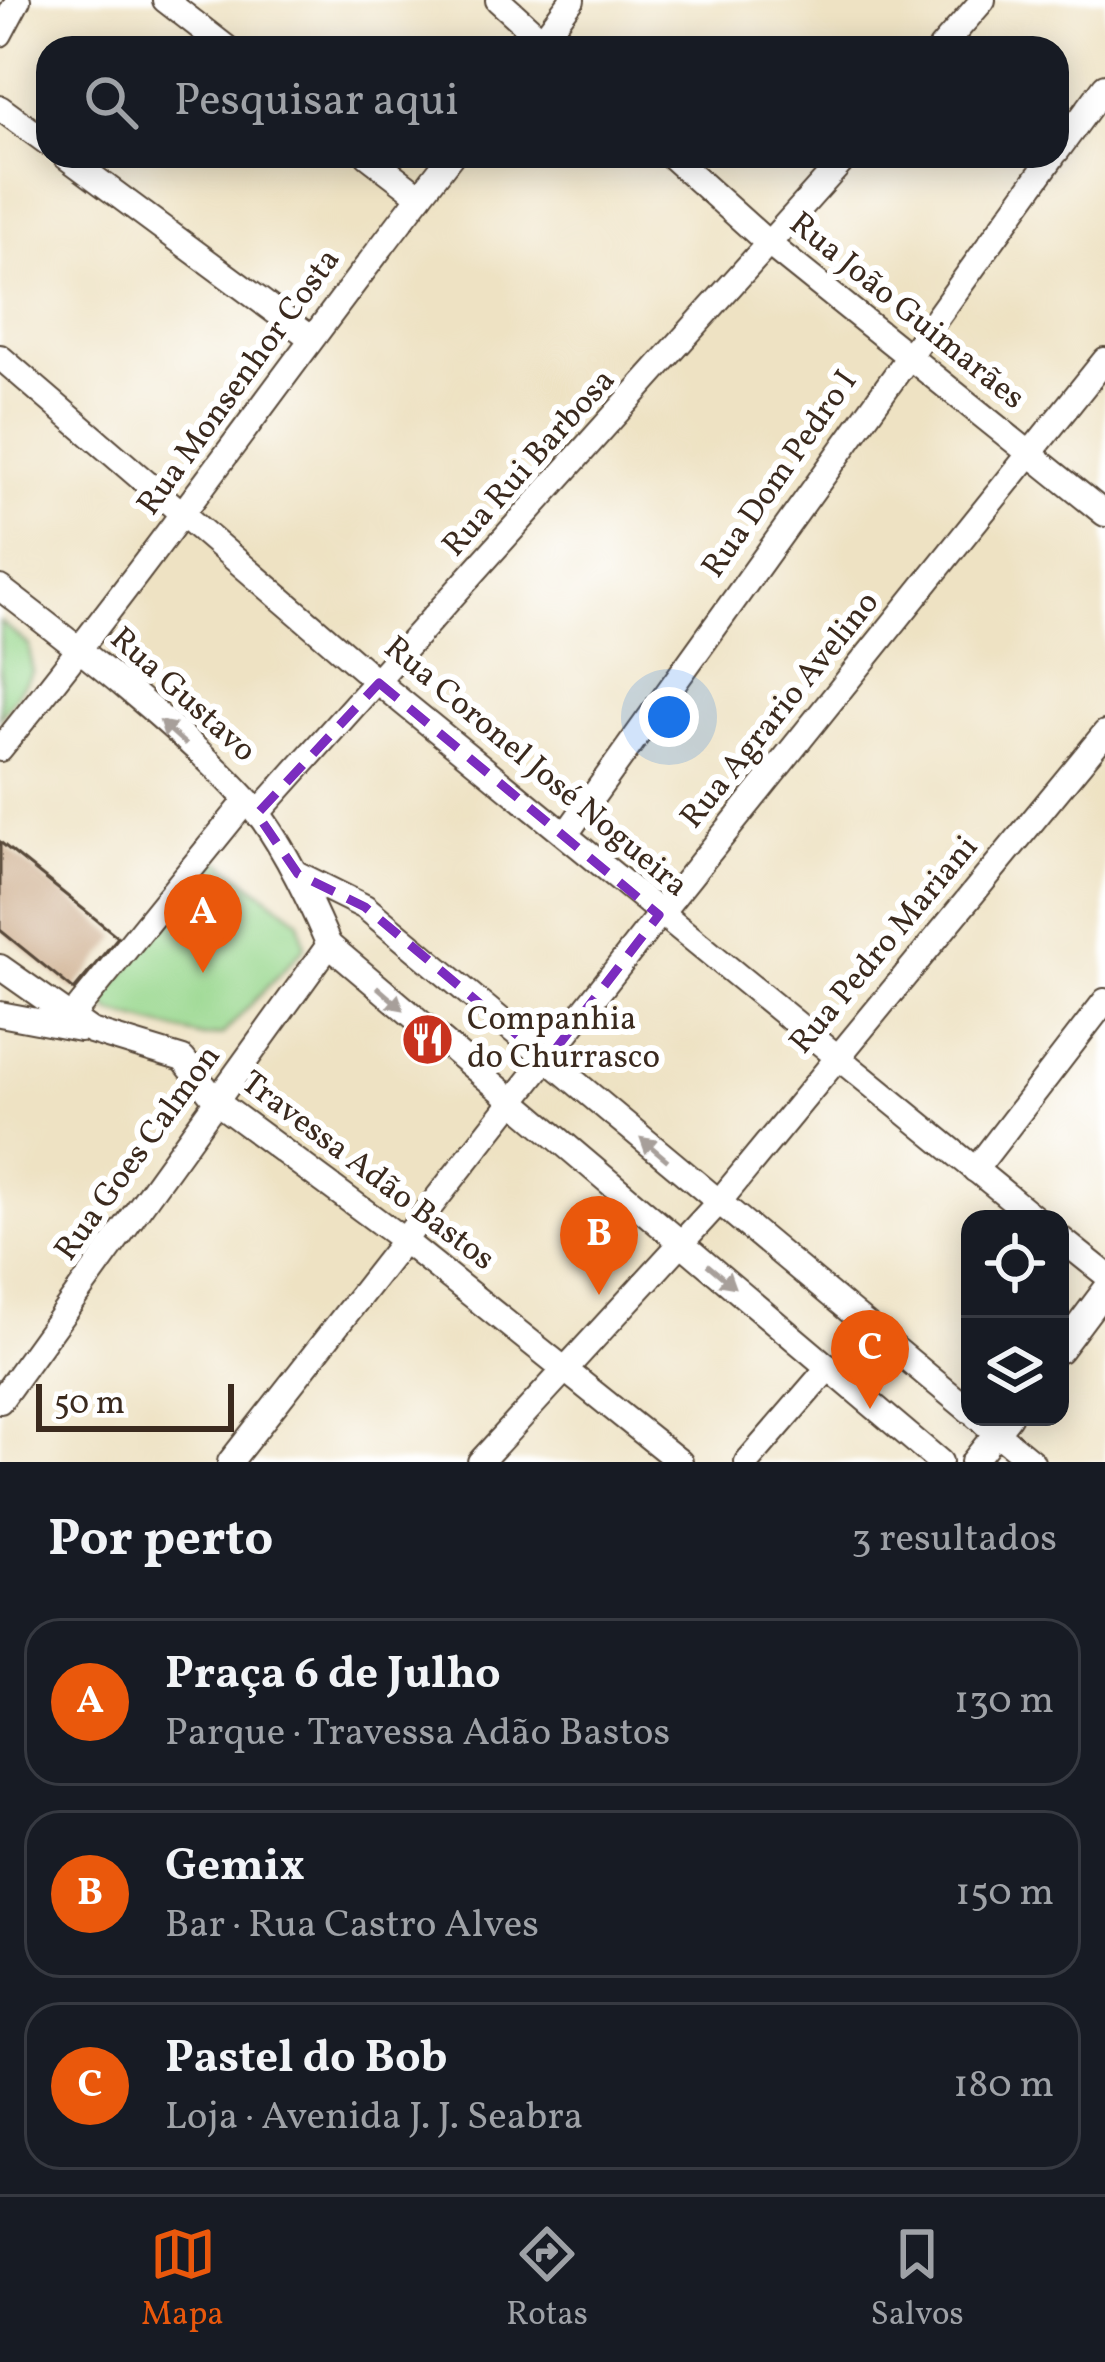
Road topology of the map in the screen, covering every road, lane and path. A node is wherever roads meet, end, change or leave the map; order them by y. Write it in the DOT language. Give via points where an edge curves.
graph roads {
  1 [pos="18,0"];
  2 [pos="165,0"];
  3 [pos="498,0"];
  4 [pos="572,0"];
  5 [pos="983,0"];
  6 [pos="0,34"];
  7 [pos="212,36"];
  8 [pos="534,36"];
  9 [pos="549,36"];
  10 [pos="952,36"];
  11 [pos="1105,86"];
  12 [pos="0,108"];
  13 [pos="36,134"];
  14 [pos="1069,134"];
  15 [pos="81,168"];
  16 [pos="384,168"];
  17 [pos="442,168"];
  18 [pos="684,168"];
  19 [pos="837,168"];
  20 [pos="1044,168"];
  21 [pos="420,196"];
  22 [pos="770,245"];
  23 [pos="311,338"];
  24 [pos="907,355"];
  25 [pos="0,357"];
  26 [pos="1105,360"];
  27 [pos="1030,454"];
  28 [pos="186,514"];
  29 [pos="1105,514"];
  30 [pos="0,588"];
  31 [pos="81,650"];
  32 [pos="379,682"];
  33 [pos="1105,733"];
  34 [pos="0,749"];
  35 [pos="252,807"];
  36 [pos="566,834"];
  37 [pos="298,874"];
  38 [pos="659,915"];
  39 [pos="329,945"];
  40 [pos="0,967"];
  41 [pos="1105,1001"];
  42 [pos="0,1014"];
  43 [pos="81,1024"];
  44 [pos="836,1056"];
  45 [pos="548,1060"];
  46 [pos="218,1103"];
  47 [pos="511,1103"];
  48 [pos="975,1170"];
  49 [pos="718,1203"];
  50 [pos="1025,1210"];
  51 [pos="403,1239"];
  52 [pos="679,1242"];
  53 [pos="1069,1245"];
  54 [pos="1105,1274"];
  55 [pos="1105,1291"];
  56 [pos="1069,1338"];
  57 [pos="563,1366"];
  58 [pos="829,1367"];
  59 [pos="0,1401"];
  60 [pos="961,1404"];
  61 [pos="992,1426"];
  62 [pos="998,1426"];
  63 [pos="230,1462"];
  64 [pos="480,1462"];
  65 [pos="680,1462"];
  66 [pos="747,1462"];
  67 [pos="940,1462"];
  68 [pos="973,1462"];
  69 [pos="1032,1462"];
  1 -- 6 [label="street"];
  2 -- 7 [label="street"];
  3 -- 8 [label="street"];
  4 -- 9 [label="street"];
  5 -- 10 [label="street"];
  11 -- 14 [label="street, Rua Dom Pedro I"];
  12 -- 13 [label="street"];
  15 -- 23 [label="street"];
  16 -- 21 [label="street"];
  17 -- 21 [label="street, Rua Monsenhor Costa"];
  18 -- 22 [label="street, Rua João Guimarães"];
  19 -- 22 [label="street, Rua Rui Barbosa"];
  20 -- 24 [label="street, Rua Dom Pedro I"];
  21 -- 23 [label="street, Rua Monsenhor Costa"];
  22 -- 24 [label="street, Rua João Guimarães"];
  22 -- 32 [label="street, Rua Rui Barbosa"];
  23 -- 28 [label="street, Rua Monsenhor Costa"];
  24 -- 27 [label="street, Rua João Guimarães"];
  24 -- 36 [label="street, Rua Dom Pedro I"];
  25 -- 28 [label="street, Rua Coronel José Nogueira"];
  26 -- 27 [label="street, Rua Agrario Avelino"];
  27 -- 29 [label="street, Rua João Guimarães"];
  27 -- 38 [label="street, Rua Agrario Avelino"];
  28 -- 31 [label="street, Rua Monsenhor Costa"];
  28 -- 32 [label="street, Rua Coronel José Nogueira"];
  30 -- 31 [label="street, Rua Gustavo"];
  31 -- 34 [label="street, Rua Monsenhor Costa"];
  35 -- 31 [label="street, Rua Gustavo, one-way"];
  32 -- 35 [label="street, Rua Rui Barbosa"];
  32 -- 36 [label="street, Rua Coronel José Nogueira"];
  33 -- 44 [label="street, Rua Pedro Mariani"];
  35 -- 37 [label="street, Rua Gustavo"];
  35 -- 43 [label="street, Rua Rui Barbosa"];
  36 -- 38 [label="street, Rua Coronel José Nogueira"];
  37 -- 39 [label="street, Rua Gustavo"];
  37 -- 45 [label="street" via="365,907"];
  38 -- 44 [label="street, Rua Coronel José Nogueira"];
  38 -- 45 [label="street, Rua Agrario Avelino"];
  39 -- 46 [label="street, Rua Goes Calmon"];
  39 -- 47 [label="street, one-way"];
  40 -- 43 [label="street, Travessa Adão Bastos"];
  41 -- 48 [label="street"];
  42 -- 43 [label="street"];
  43 -- 46 [label="street, Travessa Adão Bastos" via="183,1059"];
  44 -- 48 [label="street, Rua Coronel José Nogueira"];
  44 -- 49 [label="street, Rua Pedro Mariani"];
  45 -- 47 [label="street, Rua Agrario Avelino"];
  49 -- 45 [label="street, one-way"];
  46 -- 51 [label="street, Travessa Adão Bastos"];
  46 -- 59 [label="street, Rua Goes Calmon"];
  47 -- 51 [label="street, Rua Agrario Avelino"];
  47 -- 52 [label="street"];
  48 -- 50 [label="street, Rua Coronel José Nogueira"];
  49 -- 52 [label="street, Rua Pedro Mariani"];
  49 -- 60 [label="street"];
  51 -- 57 [label="street, Travessa Adão Bastos"];
  51 -- 63 [label="street, Rua Agrario Avelino"];
  52 -- 57 [label="street, Rua Pedro Mariani"];
  52 -- 58 [label="street, one-way"];
  53 -- 54 [label="street"];
  55 -- 56 [label="street"];
  57 -- 64 [label="street, Rua Pedro Mariani"];
  57 -- 65 [label="street, Travessa Adão Bastos"];
  58 -- 66 [label="street"];
  58 -- 67 [label="street"];
  61 -- 68 [label="street"];
  62 -- 69 [label="street"];
}
